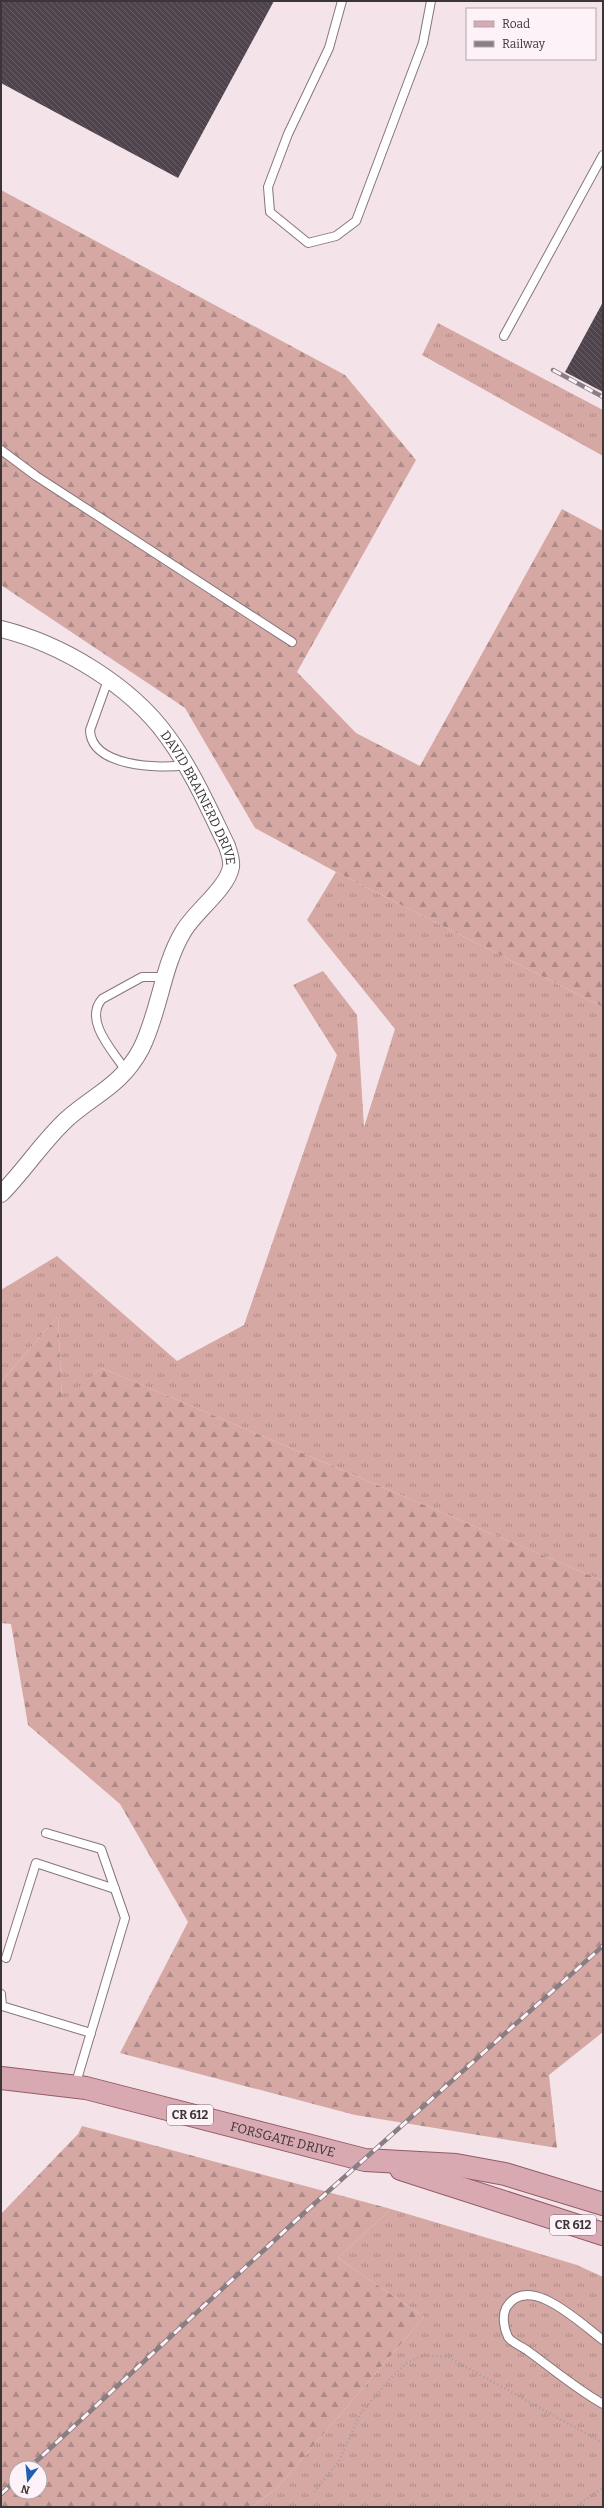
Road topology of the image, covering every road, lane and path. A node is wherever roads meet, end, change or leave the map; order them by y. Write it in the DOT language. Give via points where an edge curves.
graph roads {
  1 [pos="342,1"];
  2 [pos="431,1"];
  3 [pos="603,155"];
  4 [pos="504,336"];
  5 [pos="1,450"];
  6 [pos="1,628"];
  7 [pos="292,642"];
  8 [pos="108,680"];
  9 [pos="186,765"];
  10 [pos="166,977"];
  11 [pos="126,1071"];
  12 [pos="1,1194"];
  13 [pos="46,1833"];
  14 [pos="115,1889"];
  15 [pos="6,1958"];
  16 [pos="1,1994"];
  17 [pos="91,2034"];
  18 [pos="1,2078"];
  19 [pos="75,2087"];
  20 [pos="377,2162"];
  21 [pos="603,2204"];
  22 [pos="603,2234"];
  23 [pos="603,2340"];
  24 [pos="603,2404"];
  25 [pos="603,2443"];
  26 [pos="603,2488"];
  27 [pos="314,2492"];
  28 [pos="574,2507"];
  1 -- 2 [label="lane" via="329,48 288,134 268,187 270,212 308,244 336,236 356,221 423,43"];
  3 -- 4 [label="lane"];
  5 -- 7 [label="lane" via="42,480"];
  6 -- 8 [label="street, DAVID BRAINERD DRIVE" via="47,644 77,659"];
  8 -- 9 [label="street, DAVID BRAINERD DRIVE" via="134,700 167,735"];
  8 -- 9 [label="lane" via="90,730 90,738 99,752 153,768"];
  9 -- 10 [label="street, DAVID BRAINERD DRIVE" via="227,846 231,868 182,932"];
  10 -- 11 [label="street, DAVID BRAINERD DRIVE" via="152,1024 140,1050"];
  10 -- 11 [label="lane" via="142,977 102,999 98,1004 95,1015 98,1027"];
  11 -- 12 [label="street, DAVID BRAINERD DRIVE" via="103,1094 66,1120"];
  13 -- 14 [label="lane" via="101,1849"];
  14 -- 15 [label="lane" via="36,1863"];
  14 -- 17 [label="lane" via="125,1918"];
  16 -- 17 [label="lane" via="2,2006"];
  17 -- 19 [label="lane"];
  18 -- 19 [label="main road, FORSGATE DRIVE / CR 612"];
  19 -- 20 [label="main road, FORSGATE DRIVE / CR 612"];
  20 -- 21 [label="main road, FORSGATE DRIVE / CR 612" via="463,2166 505,2174"];
  20 -- 22 [label="main road, FORSGATE DRIVE / CR 612"];
  23 -- 24 [label="lane" via="550,2301 535,2295 521,2294 511,2300 505,2311 504,2324 509,2338 580,2391"];
  25 -- 27 [label="path" via="448,2357 424,2354 407,2363 371,2398 360,2414 339,2461"];
  26 -- 28 [label="path"];
}
